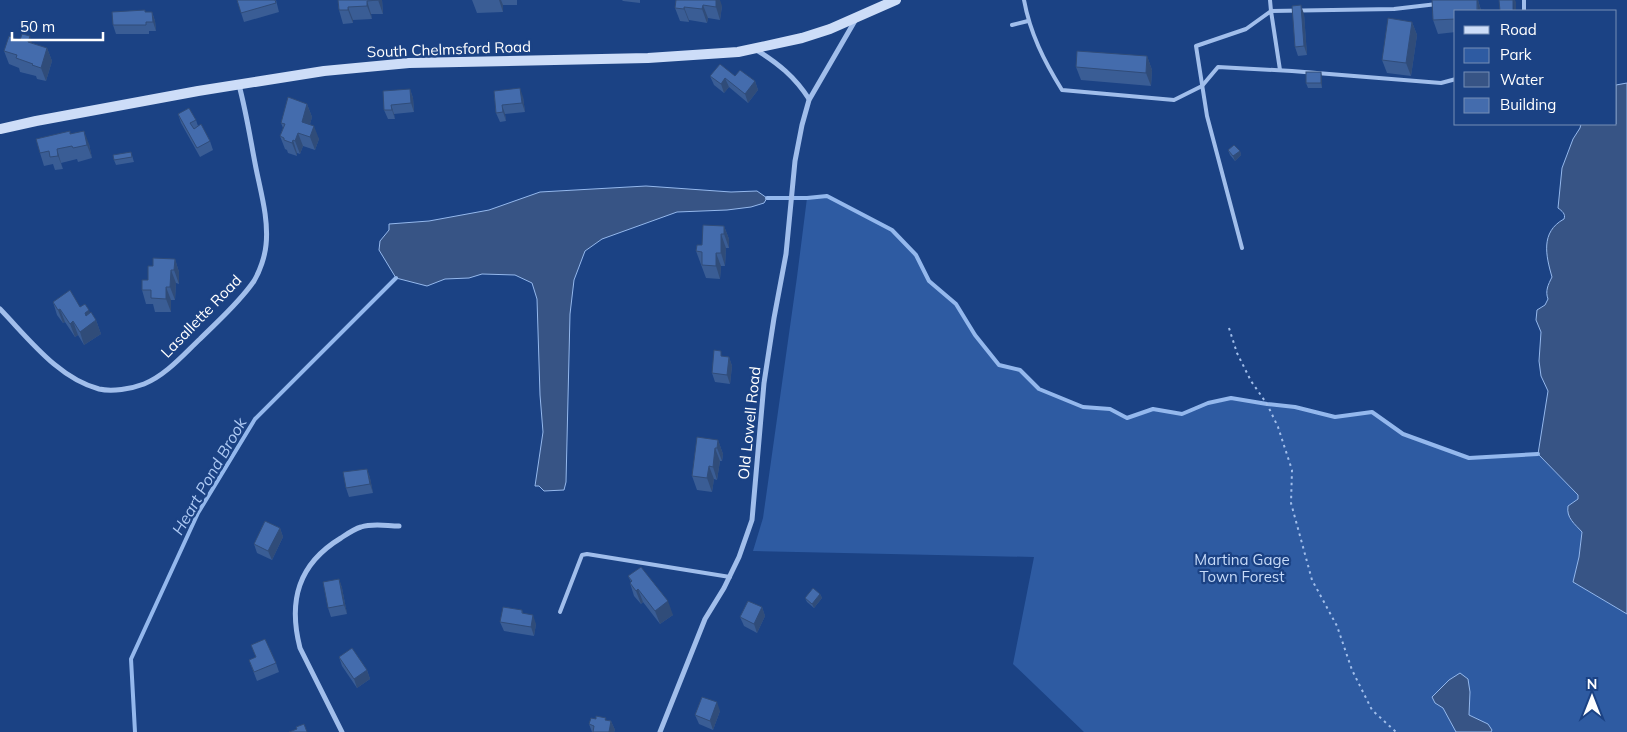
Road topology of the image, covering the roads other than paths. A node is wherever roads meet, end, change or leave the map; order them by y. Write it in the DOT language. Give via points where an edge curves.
graph roads {
  1 [pos="896,0"];
  2 [pos="1024,0"];
  3 [pos="1270,0"];
  4 [pos="1442,4"];
  5 [pos="1271,11"];
  6 [pos="857,17"];
  7 [pos="1028,21"];
  8 [pos="1012,26"];
  9 [pos="755,48"];
  10 [pos="1280,70"];
  11 [pos="1454,79"];
  12 [pos="238,84"];
  13 [pos="1202,86"];
  14 [pos="809,100"];
  15 [pos="0,129"];
  16 [pos="1242,248"];
  17 [pos="0,309"];
  18 [pos="399,526"];
  19 [pos="730,576"];
  20 [pos="560,612"];
  21 [pos="342,732"];
  22 [pos="660,732"];
  1 -- 6 [label="main road, South Chelmsford Road"];
  2 -- 7 [label="lane"];
  3 -- 5 [label="lane"];
  4 -- 5 [label="lane" via="1394,9"];
  5 -- 10 [label="lane"];
  5 -- 13 [label="lane" via="1246,29 1196,46"];
  6 -- 9 [label="main road, South Chelmsford Road" via="802,38"];
  6 -- 14 [label="street, Old Lowell Road"];
  7 -- 8 [label="lane"];
  7 -- 13 [label="lane" via="1045,64 1062,90 1174,100"];
  9 -- 12 [label="main road, South Chelmsford Road" via="648,58 392,65"];
  9 -- 14 [label="street" via="800,84"];
  10 -- 11 [label="lane" via="1441,83"];
  10 -- 13 [label="lane" via="1218,67"];
  12 -- 15 [label="main road, South Chelmsford Road"];
  12 -- 17 [label="street, Lasallette Road" via="264,204 266,246 255,279 178,360 144,384 101,390 79,382 59,368"];
  13 -- 16 [label="lane"];
  14 -- 19 [label="street, Old Lowell Road" via="795,161 786,254 764,383 752,520"];
  18 -- 21 [label="street" via="361,527 329,545 305,574 297,593 294,611 300,648"];
  19 -- 20 [label="lane" via="586,554 582,556"];
  19 -- 22 [label="street, Old Lowell Road" via="705,619"];
}
